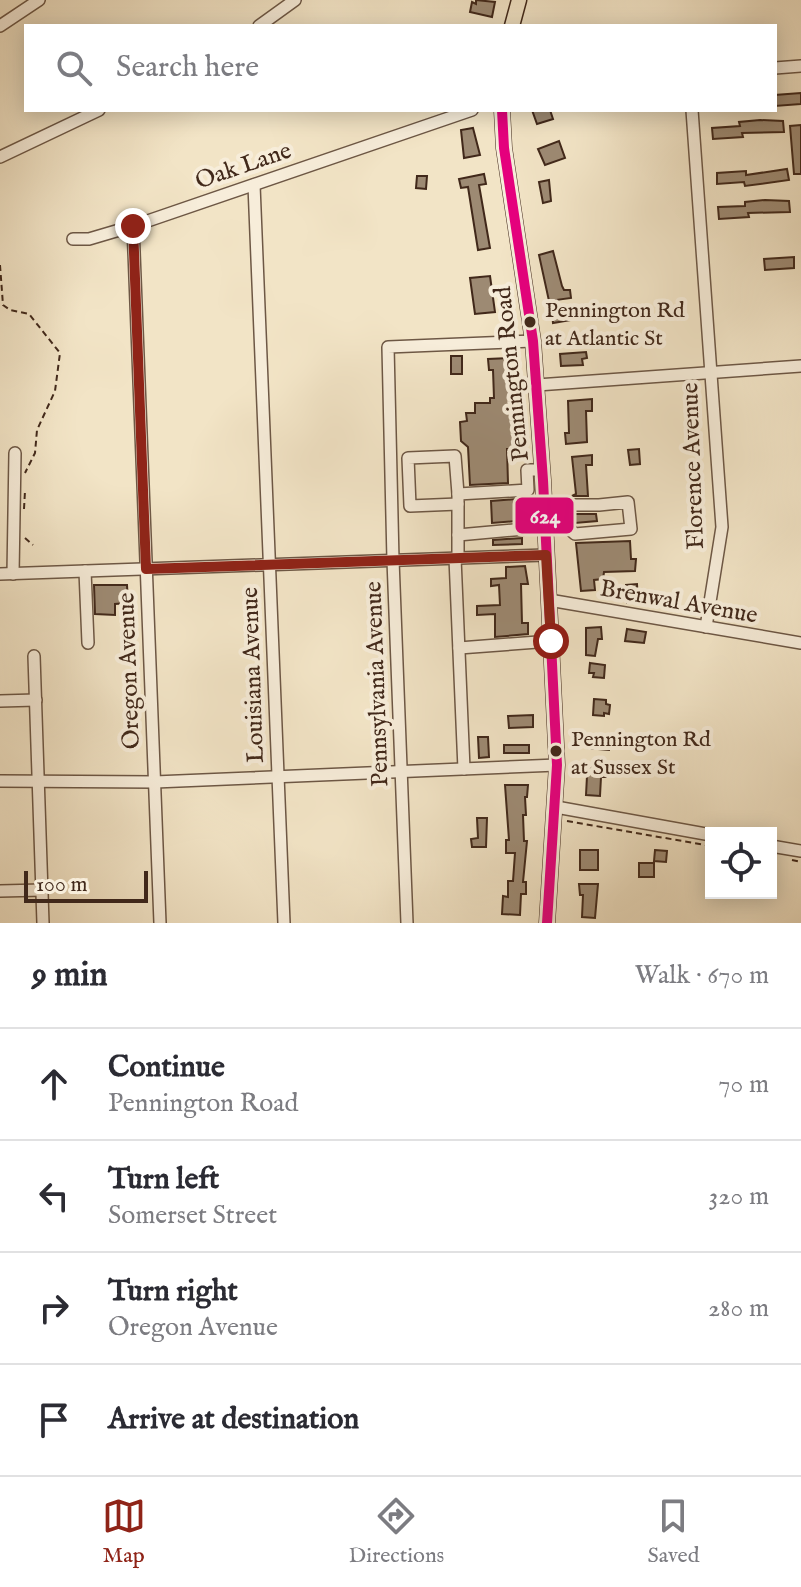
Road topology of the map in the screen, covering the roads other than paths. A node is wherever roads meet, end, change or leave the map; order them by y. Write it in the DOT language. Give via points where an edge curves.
graph roads {
  1 [pos="39,0"];
  2 [pos="295,0"];
  3 [pos="519,0"];
  4 [pos="262,24"];
  5 [pos="513,24"];
  6 [pos="0,26"];
  7 [pos="801,66"];
  8 [pos="777,68"];
  9 [pos="95,112"];
  10 [pos="466,112"];
  11 [pos="502,112"];
  12 [pos="692,112"];
  13 [pos="0,157"];
  14 [pos="254,185"];
  15 [pos="133,226"];
  16 [pos="73,239"];
  17 [pos="533,341"];
  18 [pos="801,366"];
  19 [pos="710,373"];
  20 [pos="537,385"];
  21 [pos="15,453"];
  22 [pos="408,458"];
  23 [pos="389,460"];
  24 [pos="543,470"];
  25 [pos="458,499"];
  26 [pos="527,501"];
  27 [pos="545,517"];
  28 [pos="527,518"];
  29 [pos="458,535"];
  30 [pos="546,555"];
  31 [pos="457,558"];
  32 [pos="393,560"];
  33 [pos="269,565"];
  34 [pos="146,569"];
  35 [pos="85,571"];
  36 [pos="0,574"];
  37 [pos="13,574"];
  38 [pos="549,600"];
  39 [pos="706,627"];
  40 [pos="551,641"];
  41 [pos="88,643"];
  42 [pos="801,643"];
  43 [pos="459,648"];
  44 [pos="34,656"];
  45 [pos="36,700"];
  46 [pos="0,701"];
  47 [pos="557,765"];
  48 [pos="464,769"];
  49 [pos="402,771"];
  50 [pos="278,777"];
  51 [pos="39,780"];
  52 [pos="0,781"];
  53 [pos="155,782"];
  54 [pos="556,807"];
  55 [pos="705,834"];
  56 [pos="777,847"];
  57 [pos="801,851"];
  58 [pos="42,890"];
  59 [pos="0,891"];
  60 [pos="43,923"];
  61 [pos="160,923"];
  62 [pos="284,923"];
  63 [pos="407,923"];
  64 [pos="547,923"];
  1 -- 6 [label="street"];
  2 -- 4 [label="street"];
  3 -- 5 [label="main road"];
  7 -- 8 [label="street"];
  9 -- 13 [label="street"];
  10 -- 14 [label="street, Oak Lane"];
  11 -- 17 [label="main road, Pennington Road"];
  12 -- 19 [label="street, Florence Avenue"];
  14 -- 15 [label="street, Oak Lane"];
  14 -- 33 [label="street, Louisiana Avenue"];
  15 -- 16 [label="street, Oak Lane"];
  15 -- 34 [label="street, Oregon Avenue"];
  17 -- 20 [label="main road, Pennington Road"];
  17 -- 23 [label="street, Pennsylvania Avenue" via="388,347"];
  18 -- 19 [label="street"];
  19 -- 20 [label="street"];
  19 -- 39 [label="street, Florence Avenue" via="722,527"];
  20 -- 24 [label="main road, Pennington Road"];
  21 -- 37 [label="street"];
  22 -- 23 [label="street"];
  22 -- 25 [label="street" via="455,456"];
  22 -- 25 [label="street" via="410,506"];
  23 -- 32 [label="street, Pennsylvania Avenue"];
  24 -- 25 [label="street" via="527,470 528,490"];
  24 -- 27 [label="main road, Pennington Road"];
  25 -- 29 [label="street"];
  26 -- 28 [label="street"];
  27 -- 27 [label="street" via="628,502 631,529 575,534"];
  27 -- 28 [label="street"];
  27 -- 30 [label="main road, Pennington Road"];
  28 -- 29 [label="street" via="522,530"];
  29 -- 31 [label="street"];
  30 -- 31 [label="street"];
  30 -- 38 [label="main road, Pennington Road"];
  31 -- 32 [label="street"];
  31 -- 43 [label="street"];
  32 -- 33 [label="street"];
  32 -- 49 [label="street, Pennsylvania Avenue"];
  33 -- 34 [label="street"];
  33 -- 50 [label="street, Louisiana Avenue"];
  34 -- 35 [label="street"];
  34 -- 53 [label="street, Oregon Avenue" via="145,652"];
  35 -- 37 [label="street"];
  35 -- 41 [label="street"];
  36 -- 37 [label="street"];
  38 -- 39 [label="street, Brenwal Avenue"];
  38 -- 40 [label="main road, Pennington Road"];
  39 -- 42 [label="street, Brenwal Avenue"];
  40 -- 43 [label="street"];
  40 -- 47 [label="main road, Pennington Road"];
  43 -- 48 [label="street"];
  44 -- 45 [label="street"];
  45 -- 46 [label="street"];
  45 -- 51 [label="street"];
  47 -- 48 [label="street"];
  47 -- 54 [label="main road, Pennington Road"];
  48 -- 49 [label="street"];
  49 -- 50 [label="street"];
  49 -- 63 [label="street, Pennsylvania Avenue"];
  50 -- 53 [label="street"];
  50 -- 62 [label="street, Louisiana Avenue"];
  51 -- 52 [label="street"];
  51 -- 53 [label="street"];
  51 -- 58 [label="street"];
  53 -- 61 [label="street, Oregon Avenue"];
  54 -- 55 [label="street"];
  54 -- 64 [label="main road, Pennington Road"];
  56 -- 57 [label="street"];
  58 -- 59 [label="street"];
  58 -- 60 [label="street"];
}
